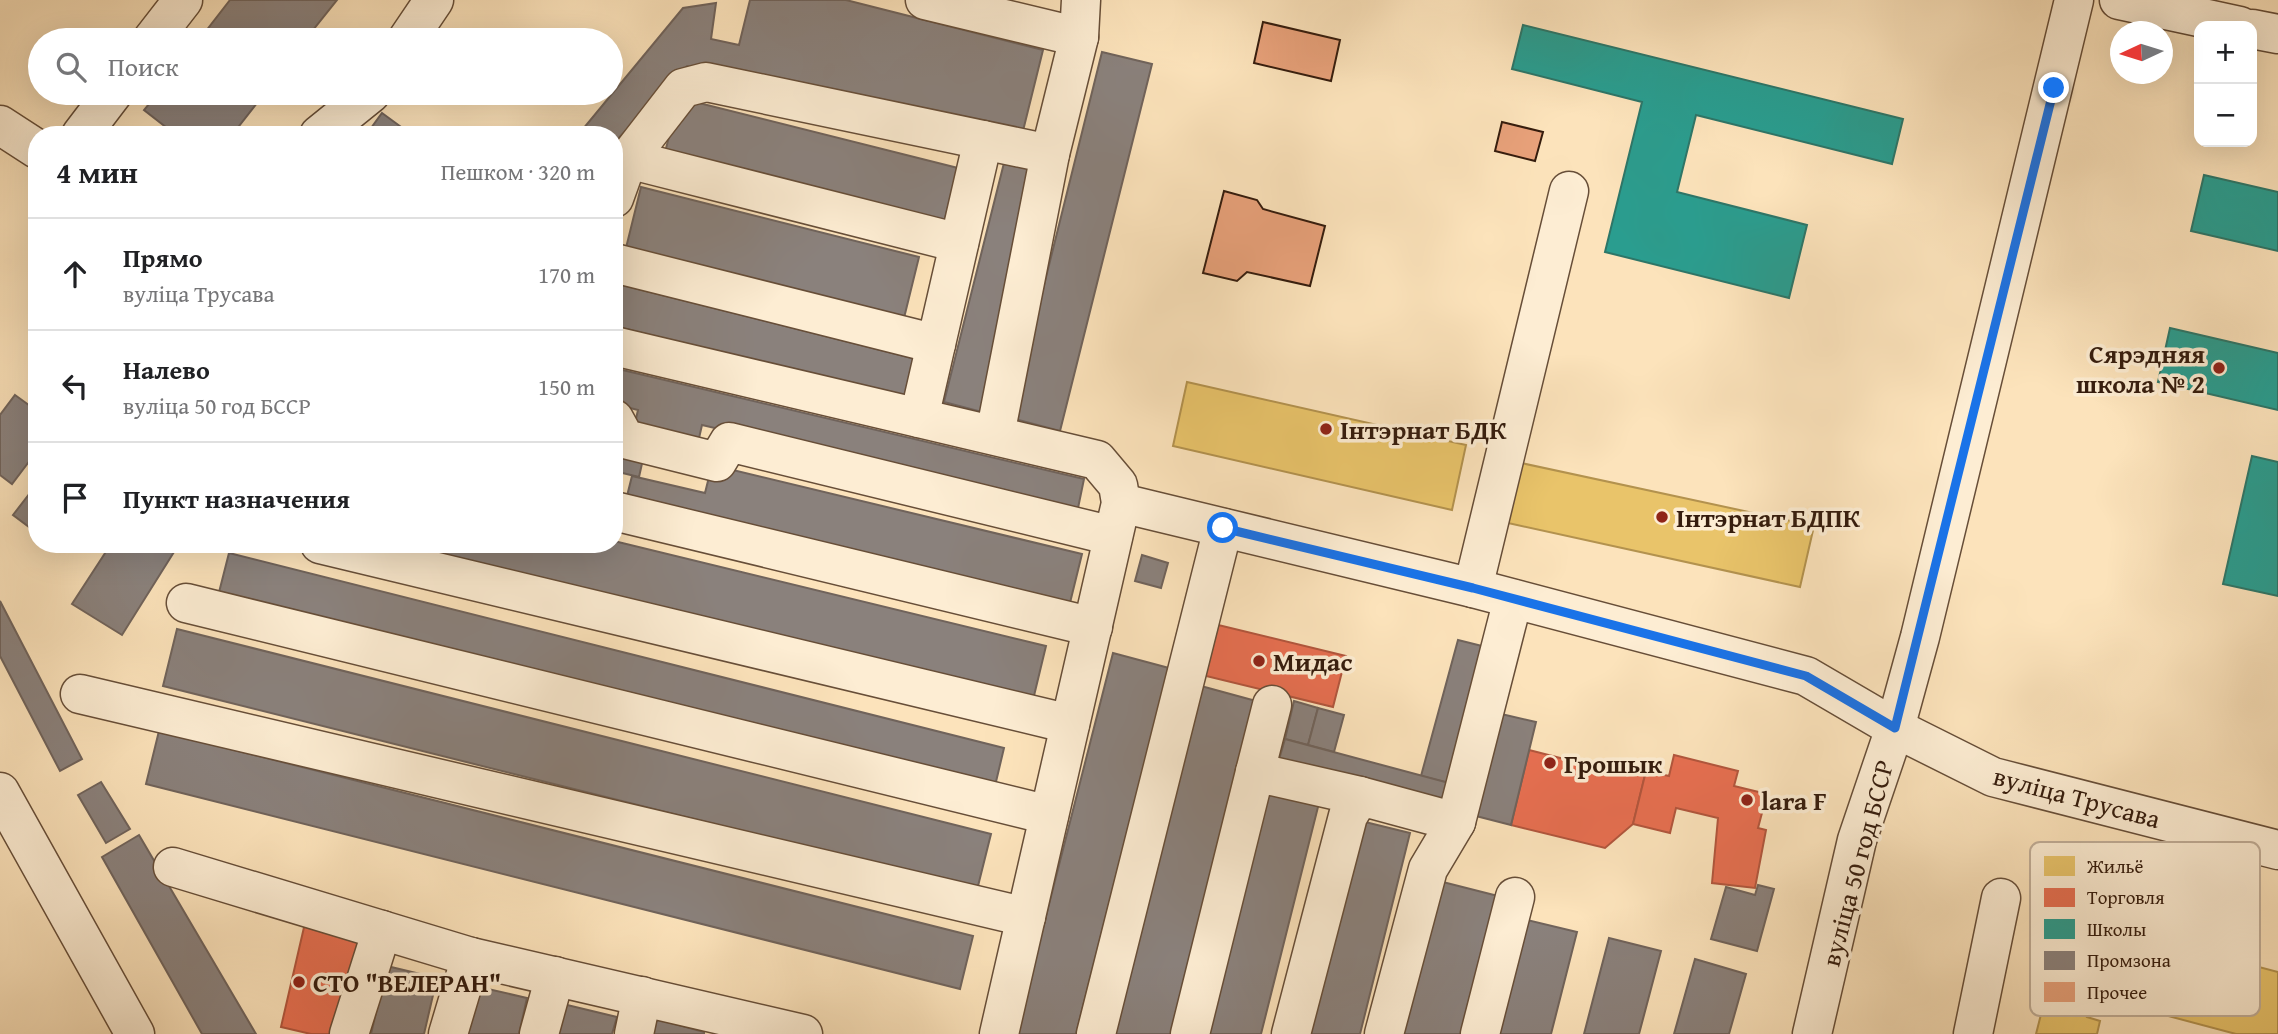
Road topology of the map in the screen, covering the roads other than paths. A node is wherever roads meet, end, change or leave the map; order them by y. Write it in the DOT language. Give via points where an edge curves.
graph roads {
  1 [pos="183,0"];
  2 [pos="434,0"];
  3 [pos="925,0"];
  4 [pos="1081,0"];
  5 [pos="2074,0"];
  6 [pos="2119,0"];
  7 [pos="2217,21"];
  8 [pos="161,28"];
  9 [pos="415,28"];
  10 [pos="2257,30"];
  11 [pos="2278,34"];
  12 [pos="1079,37"];
  13 [pos="104,105"];
  14 [pos="356,105"];
  15 [pos="0,125"];
  16 [pos="88,126"];
  17 [pos="330,126"];
  18 [pos="982,140"];
  19 [pos="28,143"];
  20 [pos="1050,154"];
  21 [pos="628,159"];
  22 [pos="623,173"];
  23 [pos="1569,191"];
  24 [pos="959,243"];
  25 [pos="623,265"];
  26 [pos="936,344"];
  27 [pos="623,348"];
  28 [pos="919,418"];
  29 [pos="623,435"];
  30 [pos="995,435"];
  31 [pos="623,512"];
  32 [pos="1117,520"];
  33 [pos="1223,528"];
  34 [pos="358,553"];
  35 [pos="1473,588"];
  36 [pos="1513,599"];
  37 [pos="186,603"];
  38 [pos="1093,628"];
  39 [pos="80,694"];
  40 [pos="1272,705"];
  41 [pos="1070,724"];
  42 [pos="1895,728"];
  43 [pos="1255,772"];
  44 [pos="0,792"];
  45 [pos="1360,796"];
  46 [pos="1049,815"];
  47 [pos="1456,822"];
  48 [pos="2247,842"];
  49 [pos="2260,845"];
  50 [pos="2278,850"];
  51 [pos="173,867"];
  52 [pos="1515,897"];
  53 [pos="2001,898"];
  54 [pos="1026,917"];
  55 [pos="382,930"];
  56 [pos="471,957"];
  57 [pos="555,976"];
  58 [pos="642,996"];
  59 [pos="728,1026"];
  60 [pos="135,1034"];
  61 [pos="349,1034"];
  62 [pos="448,1034"];
  63 [pos="539,1034"];
  64 [pos="634,1034"];
  65 [pos="803,1034"];
  66 [pos="999,1034"];
  67 [pos="1096,1034"];
  68 [pos="1190,1034"];
  69 [pos="1291,1034"];
  70 [pos="1384,1034"];
  71 [pos="1480,1034"];
  72 [pos="1812,1034"];
  73 [pos="1973,1034"];
  1 -- 8 [label="street"];
  2 -- 9 [label="street"];
  3 -- 12 [label="street"];
  4 -- 12 [label="street"];
  5 -- 42 [label="street, вуліца 50 год БССР"];
  6 -- 7 [label="street"];
  10 -- 11 [label="street"];
  12 -- 20 [label="street"];
  13 -- 16 [label="street"];
  14 -- 17 [label="street"];
  15 -- 19 [label="street"];
  18 -- 20 [label="street"];
  18 -- 21 [label="street" via="706,82 683,88"];
  18 -- 24 [label="street"];
  20 -- 30 [label="street"];
  21 -- 22 [label="street"];
  21 -- 24 [label="street"];
  23 -- 35 [label="street"];
  24 -- 26 [label="street"];
  25 -- 26 [label="street"];
  26 -- 28 [label="street"];
  27 -- 28 [label="street"];
  28 -- 30 [label="street"];
  29 -- 32 [label="street, вуліца Трусава" via="717,462 729,442"];
  30 -- 32 [label="street" via="1097,460 1118,485"];
  31 -- 38 [label="street"];
  32 -- 33 [label="street, вуліца Трусава"];
  32 -- 38 [label="street"];
  33 -- 35 [label="street, вуліца Трусава"];
  33 -- 67 [label="street"];
  34 -- 41 [label="street"];
  35 -- 36 [label="street, вуліца Трусава"];
  36 -- 42 [label="street, вуліца Трусава" via="1806,676"];
  36 -- 47 [label="street"];
  37 -- 46 [label="street"];
  38 -- 41 [label="street"];
  39 -- 54 [label="street"];
  40 -- 43 [label="street"];
  41 -- 46 [label="street"];
  42 -- 48 [label="street, вуліца Трусава" via="1993,777"];
  42 -- 72 [label="street, вуліца 50 год БССР" via="1857,840"];
  43 -- 45 [label="street"];
  43 -- 68 [label="street"];
  44 -- 60 [label="street"];
  45 -- 47 [label="street"];
  45 -- 69 [label="street" via="1348,816"];
  46 -- 54 [label="street"];
  47 -- 70 [label="street" via="1427,869"];
  49 -- 50 [label="street, вуліца Трусава"];
  51 -- 55 [label="street"];
  52 -- 71 [label="street"];
  53 -- 73 [label="street"];
  54 -- 66 [label="street"];
  55 -- 56 [label="street"];
  55 -- 61 [label="street"];
  56 -- 57 [label="street"];
  56 -- 62 [label="street"];
  57 -- 58 [label="street"];
  57 -- 63 [label="street"];
  58 -- 59 [label="street"];
  58 -- 64 [label="street"];
  59 -- 65 [label="street"];
}
